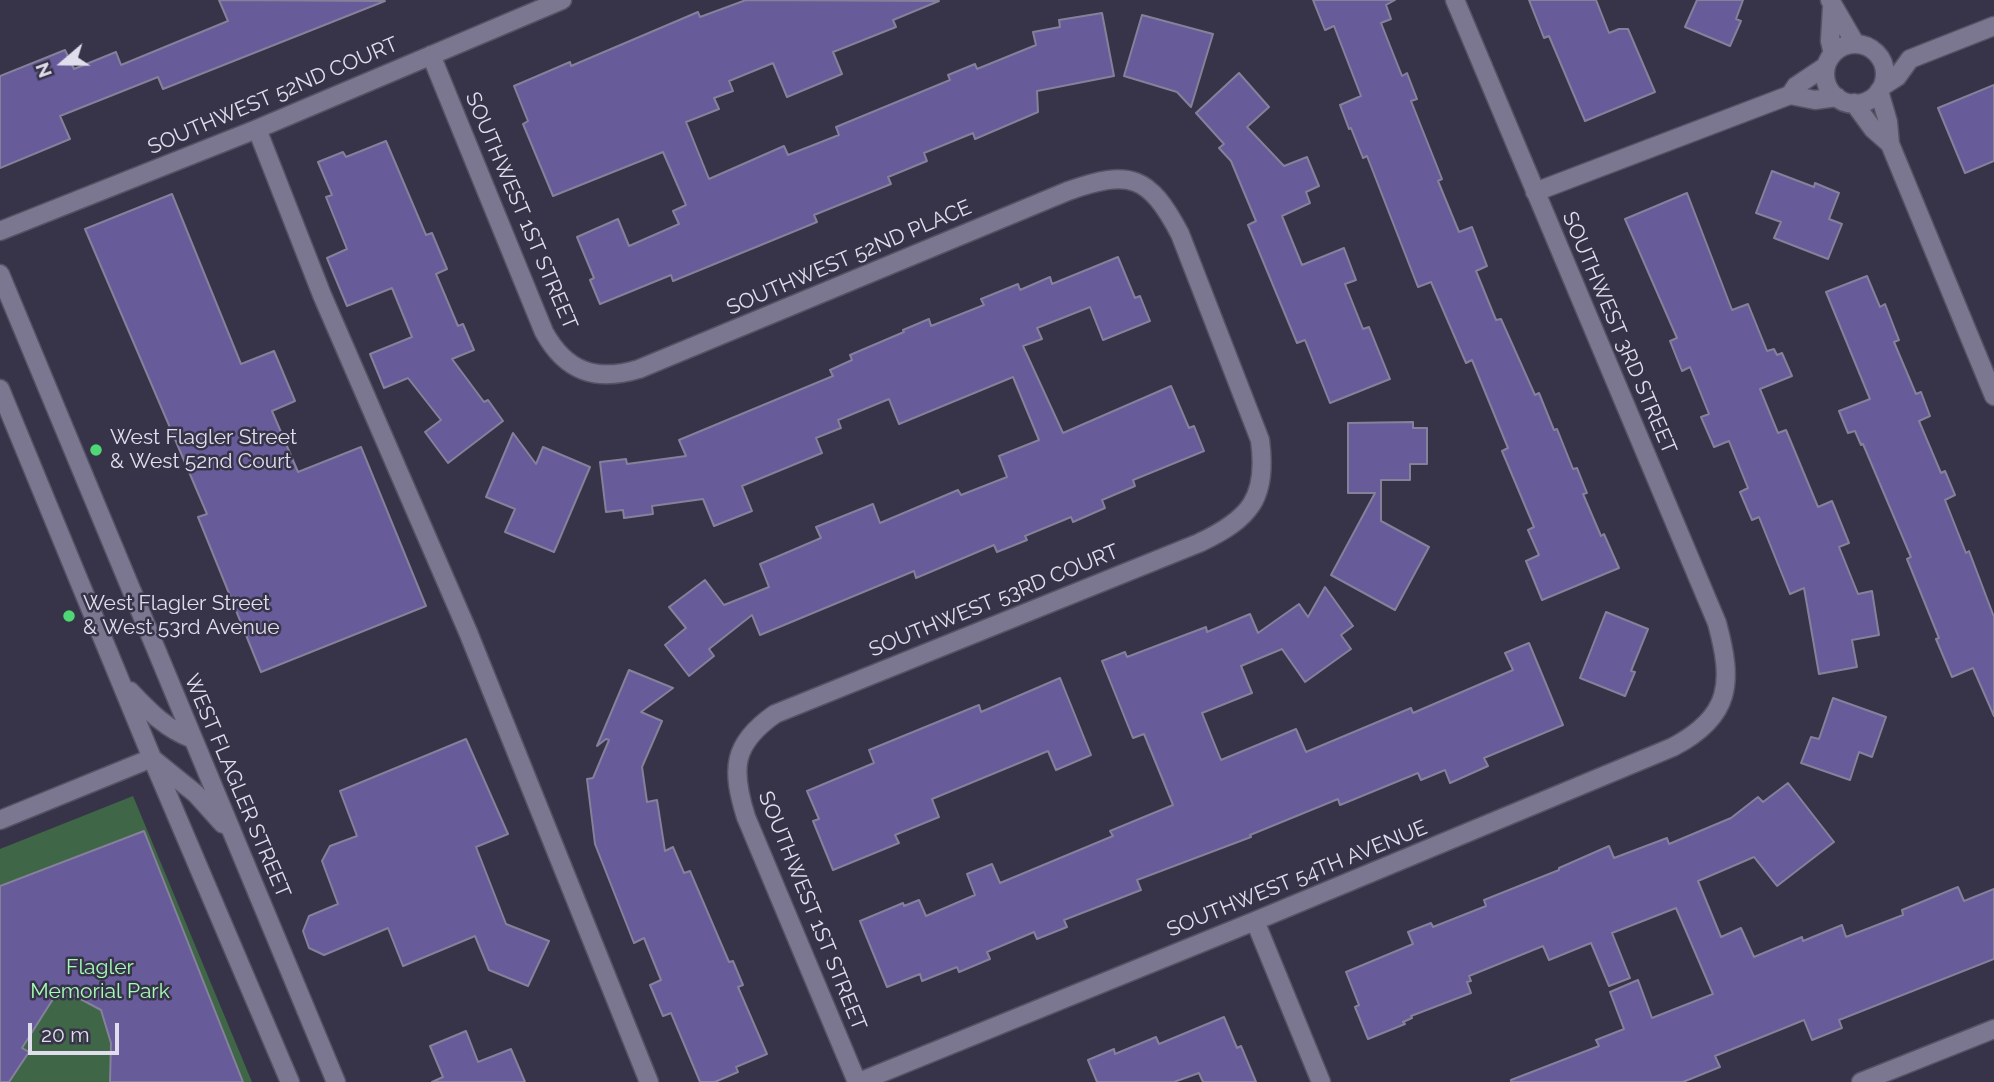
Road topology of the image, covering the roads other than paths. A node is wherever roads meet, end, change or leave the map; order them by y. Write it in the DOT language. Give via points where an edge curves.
graph roads {
  1 [pos="562,0"];
  2 [pos="1455,0"];
  3 [pos="1831,4"];
  4 [pos="1994,26"];
  5 [pos="1855,43"];
  6 [pos="431,55"];
  7 [pos="1880,57"];
  8 [pos="1910,59"];
  9 [pos="1829,60"];
  10 [pos="1881,88"];
  11 [pos="1790,95"];
  12 [pos="1837,97"];
  13 [pos="1854,103"];
  14 [pos="257,129"];
  15 [pos="1890,144"];
  16 [pos="1535,192"];
  17 [pos="0,231"];
  18 [pos="0,274"];
  19 [pos="585,372"];
  20 [pos="0,389"];
  21 [pos="1994,396"];
  22 [pos="1261,485"];
  23 [pos="123,684"];
  24 [pos="1726,686"];
  25 [pos="193,739"];
  26 [pos="738,755"];
  27 [pos="152,758"];
  28 [pos="0,820"];
  29 [pos="232,835"];
  30 [pos="1255,921"];
  31 [pos="1994,1029"];
  32 [pos="290,1082"];
  33 [pos="336,1082"];
  34 [pos="649,1082"];
  35 [pos="858,1082"];
  36 [pos="1321,1082"];
  37 [pos="1861,1082"];
  1 -- 6 [label="street, SOUTHWEST 52ND COURT"];
  2 -- 16 [label="street, SOUTHWEST 3RD STREET"];
  3 -- 5 [label="street"];
  3 -- 9 [label="street"];
  4 -- 8 [label="street"];
  5 -- 7 [label="street"];
  5 -- 9 [label="street" via="1845,45"];
  6 -- 14 [label="street, SOUTHWEST 52ND COURT"];
  6 -- 19 [label="street, SOUTHWEST 1ST STREET" via="544,331 559,355"];
  7 -- 8 [label="street" via="1898,54"];
  7 -- 10 [label="street" via="1885,76"];
  8 -- 10 [label="street" via="1897,77"];
  9 -- 11 [label="street"];
  9 -- 12 [label="street" via="1827,86"];
  10 -- 13 [label="street" via="1869,100"];
  10 -- 15 [label="street"];
  11 -- 12 [label="street" via="1815,100"];
  11 -- 16 [label="street"];
  12 -- 13 [label="street"];
  13 -- 15 [label="street"];
  14 -- 17 [label="street, SOUTHWEST 52ND COURT"];
  14 -- 34 [label="street" via="322,296 468,632"];
  15 -- 21 [label="street"];
  16 -- 24 [label="street, SOUTHWEST 3RD STREET" via="1717,623"];
  18 -- 25 [label="street, WEST FLAGLER STREET"];
  19 -- 22 [label="street, SOUTHWEST 52ND PLACE" via="609,376 639,369 1068,191 1100,181 1130,179 1157,197 1180,234 1256,426 1262,454"];
  20 -- 23 [label="street"];
  22 -- 26 [label="street, SOUTHWEST 53RD COURT" via="1249,510 1219,534 775,714 754,730"];
  23 -- 25 [label="street" via="158,720"];
  23 -- 27 [label="street"];
  24 -- 30 [label="street, SOUTHWEST 54TH AVENUE" via="1720,708 1705,726 1673,747"];
  25 -- 29 [label="street, WEST FLAGLER STREET"];
  26 -- 35 [label="street, SOUTHWEST 1ST STREET" via="737,781 746,817"];
  27 -- 28 [label="street"];
  27 -- 29 [label="street" via="196,794"];
  27 -- 32 [label="street"];
  29 -- 33 [label="street, WEST FLAGLER STREET"];
  30 -- 35 [label="street, SOUTHWEST 54TH AVENUE"];
  30 -- 36 [label="street"];
  31 -- 37 [label="street"];
}
